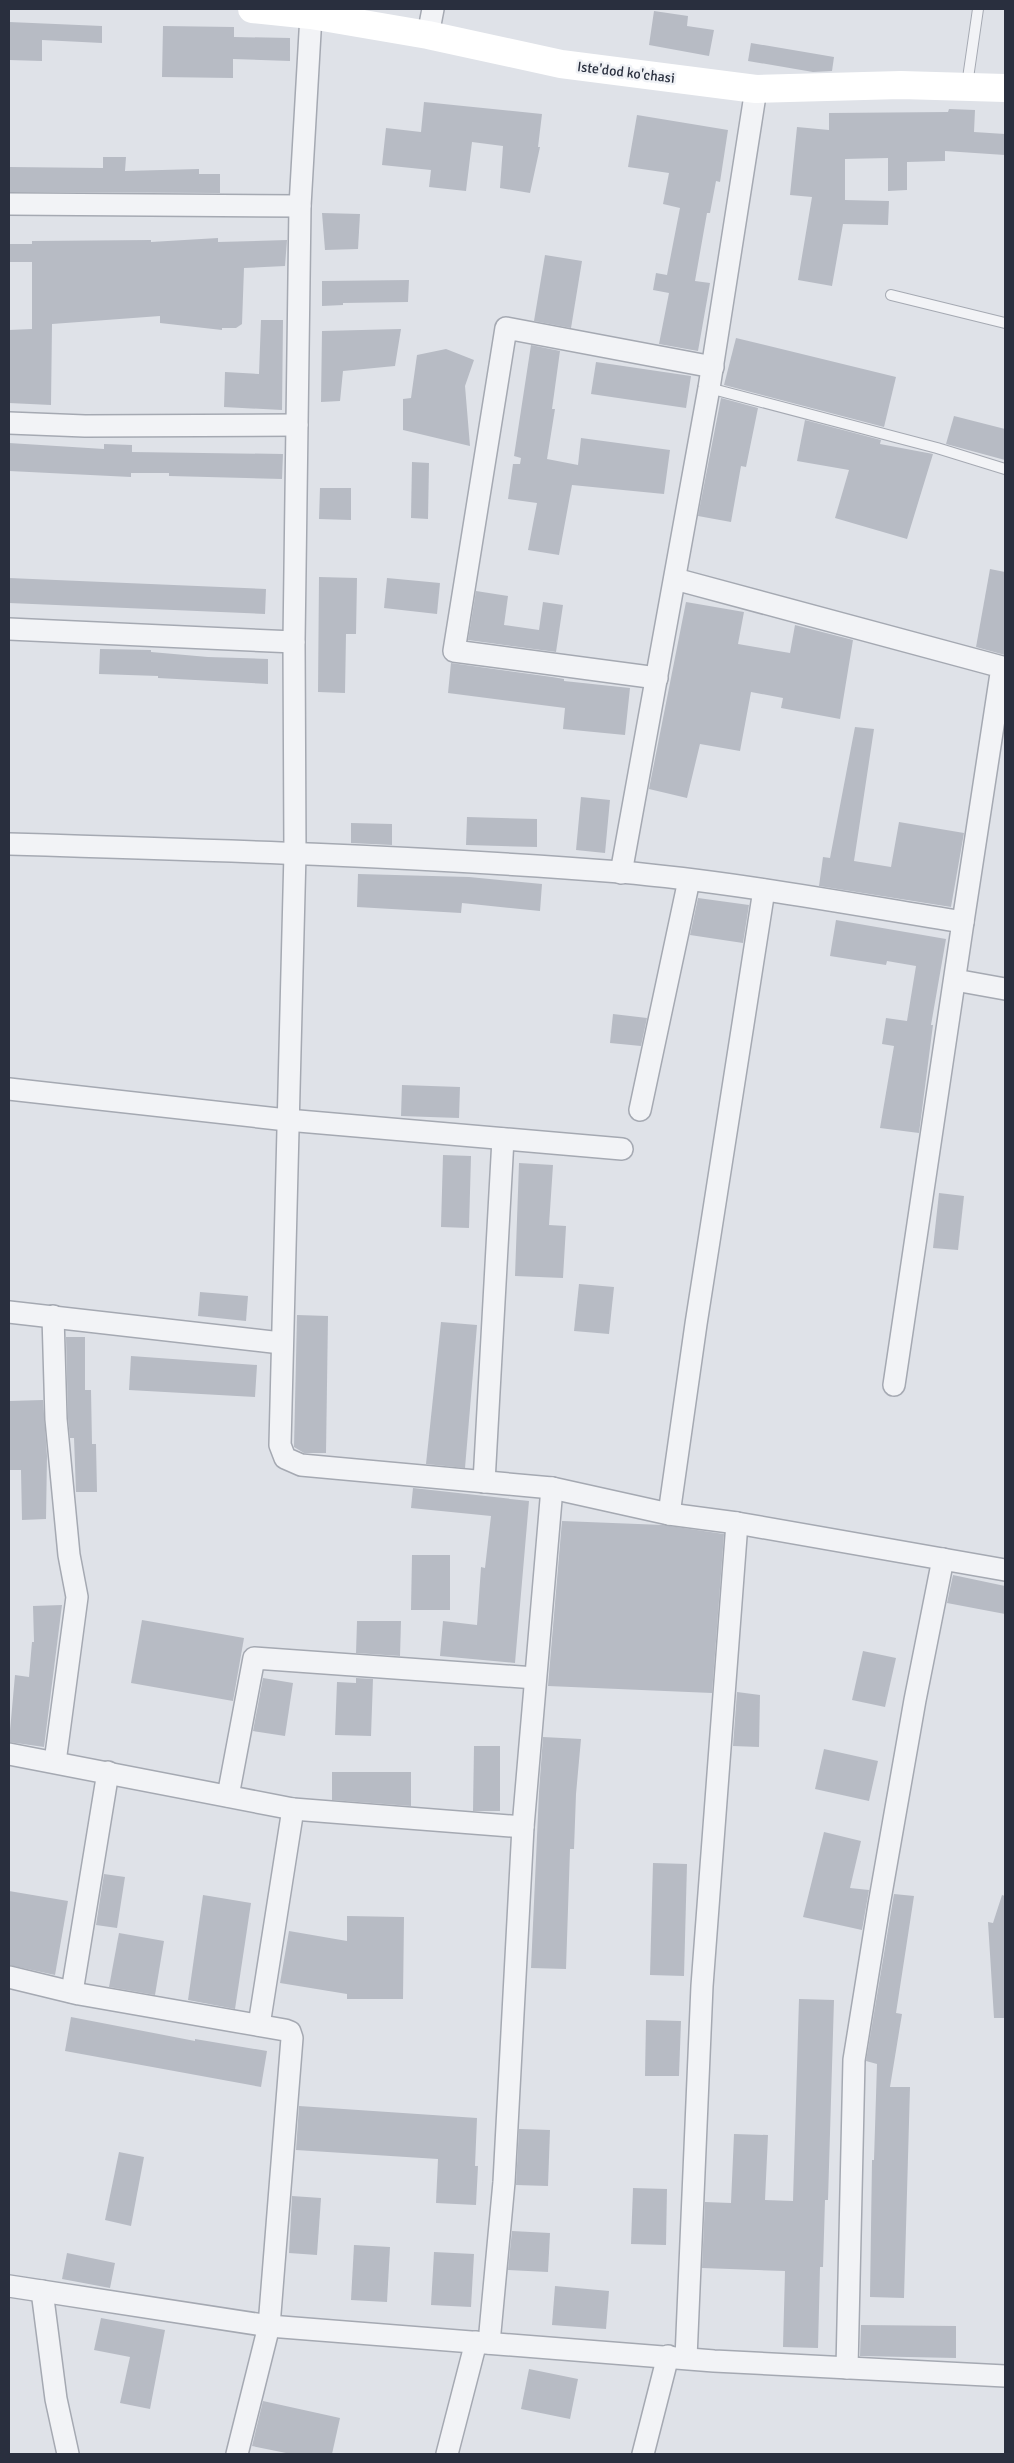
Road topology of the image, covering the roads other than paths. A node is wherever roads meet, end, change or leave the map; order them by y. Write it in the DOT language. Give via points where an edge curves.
graph roads {
  1 [pos="252,9"];
  2 [pos="978,9"];
  3 [pos="312,15"];
  4 [pos="431,22"];
  5 [pos="966,88"];
  6 [pos="1005,88"];
  7 [pos="756,89"];
  8 [pos="9,204"];
  9 [pos="300,206"];
  10 [pos="891,295"];
  11 [pos="1005,323"];
  12 [pos="713,367"];
  13 [pos="709,388"];
  14 [pos="9,423"];
  15 [pos="297,425"];
  16 [pos="1005,469"];
  17 [pos="675,579"];
  18 [pos="9,629"];
  19 [pos="294,642"];
  20 [pos="1004,667"];
  21 [pos="657,678"];
  22 [pos="9,844"];
  23 [pos="295,853"];
  24 [pos="621,872"];
  25 [pos="689,880"];
  26 [pos="764,890"];
  27 [pos="964,922"];
  28 [pos="955,980"];
  29 [pos="1005,989"];
  30 [pos="9,1090"];
  31 [pos="640,1110"];
  32 [pos="287,1120"];
  33 [pos="502,1139"];
  34 [pos="622,1149"];
  35 [pos="9,1312"];
  36 [pos="53,1316"];
  37 [pos="281,1343"];
  38 [pos="894,1385"];
  39 [pos="484,1482"];
  40 [pos="552,1488"];
  41 [pos="669,1514"];
  42 [pos="737,1523"];
  43 [pos="943,1559"];
  44 [pos="1005,1570"];
  45 [pos="536,1678"];
  46 [pos="9,1754"];
  47 [pos="55,1762"];
  48 [pos="108,1772"];
  49 [pos="228,1796"];
  50 [pos="293,1809"];
  51 [pos="523,1827"];
  52 [pos="9,1977"];
  53 [pos="72,1992"];
  54 [pos="259,2025"];
  55 [pos="9,2286"];
  56 [pos="42,2291"];
  57 [pos="269,2326"];
  58 [pos="483,2342"];
  59 [pos="677,2357"];
  60 [pos="847,2368"];
  61 [pos="1005,2376"];
  62 [pos="68,2454"];
  63 [pos="237,2454"];
  64 [pos="447,2454"];
  65 [pos="643,2454"];
  1 -- 3 [label="street, Iste'dod ko'chasi"];
  2 -- 5 [label="lane"];
  3 -- 4 [label="street, Iste'dod ko'chasi"];
  3 -- 9 [label="street"];
  4 -- 7 [label="street, Iste'dod ko'chasi" via="561,64"];
  5 -- 6 [label="street, Iste'dod ko'chasi"];
  5 -- 7 [label="street, Iste'dod ko'chasi" via="901,85"];
  7 -- 12 [label="street"];
  8 -- 9 [label="street"];
  9 -- 15 [label="street"];
  10 -- 11 [label="lane"];
  12 -- 13 [label="street"];
  12 -- 21 [label="street" via="506,328 454,651"];
  13 -- 16 [label="lane"];
  13 -- 17 [label="street"];
  14 -- 15 [label="street"];
  15 -- 19 [label="street"];
  17 -- 20 [label="street"];
  17 -- 21 [label="street"];
  18 -- 19 [label="street"];
  19 -- 23 [label="street"];
  20 -- 27 [label="street"];
  21 -- 24 [label="street"];
  22 -- 23 [label="street"];
  23 -- 24 [label="street"];
  23 -- 32 [label="street"];
  24 -- 25 [label="street"];
  25 -- 26 [label="street"];
  25 -- 31 [label="street"];
  26 -- 27 [label="street"];
  26 -- 41 [label="street"];
  27 -- 28 [label="street"];
  28 -- 29 [label="street"];
  28 -- 38 [label="street"];
  30 -- 32 [label="street"];
  32 -- 33 [label="street"];
  32 -- 37 [label="street"];
  33 -- 34 [label="street"];
  33 -- 39 [label="street"];
  35 -- 36 [label="street"];
  36 -- 37 [label="street"];
  36 -- 47 [label="street" via="56,1419 69,1555 77,1597"];
  37 -- 39 [label="street" via="280,1445 285,1458 302,1465"];
  39 -- 40 [label="street"];
  40 -- 41 [label="street"];
  40 -- 45 [label="street"];
  41 -- 42 [label="street"];
  42 -- 43 [label="street"];
  42 -- 59 [label="street"];
  43 -- 44 [label="street"];
  43 -- 60 [label="street" via="882,1885 854,2060"];
  45 -- 49 [label="street" via="254,1658"];
  45 -- 51 [label="street"];
  46 -- 47 [label="street"];
  47 -- 48 [label="street"];
  48 -- 49 [label="street"];
  48 -- 53 [label="street"];
  49 -- 50 [label="street"];
  50 -- 51 [label="street"];
  50 -- 54 [label="street"];
  51 -- 58 [label="street" via="504,2182"];
  52 -- 53 [label="street"];
  53 -- 54 [label="street"];
  54 -- 57 [label="street" via="285,2030 292,2038"];
  55 -- 56 [label="street"];
  56 -- 57 [label="street"];
  56 -- 62 [label="street" via="56,2399"];
  57 -- 58 [label="street"];
  57 -- 63 [label="street"];
  58 -- 59 [label="street"];
  58 -- 64 [label="street"];
  59 -- 60 [label="street"];
  59 -- 65 [label="street"];
  60 -- 61 [label="street"];
}
